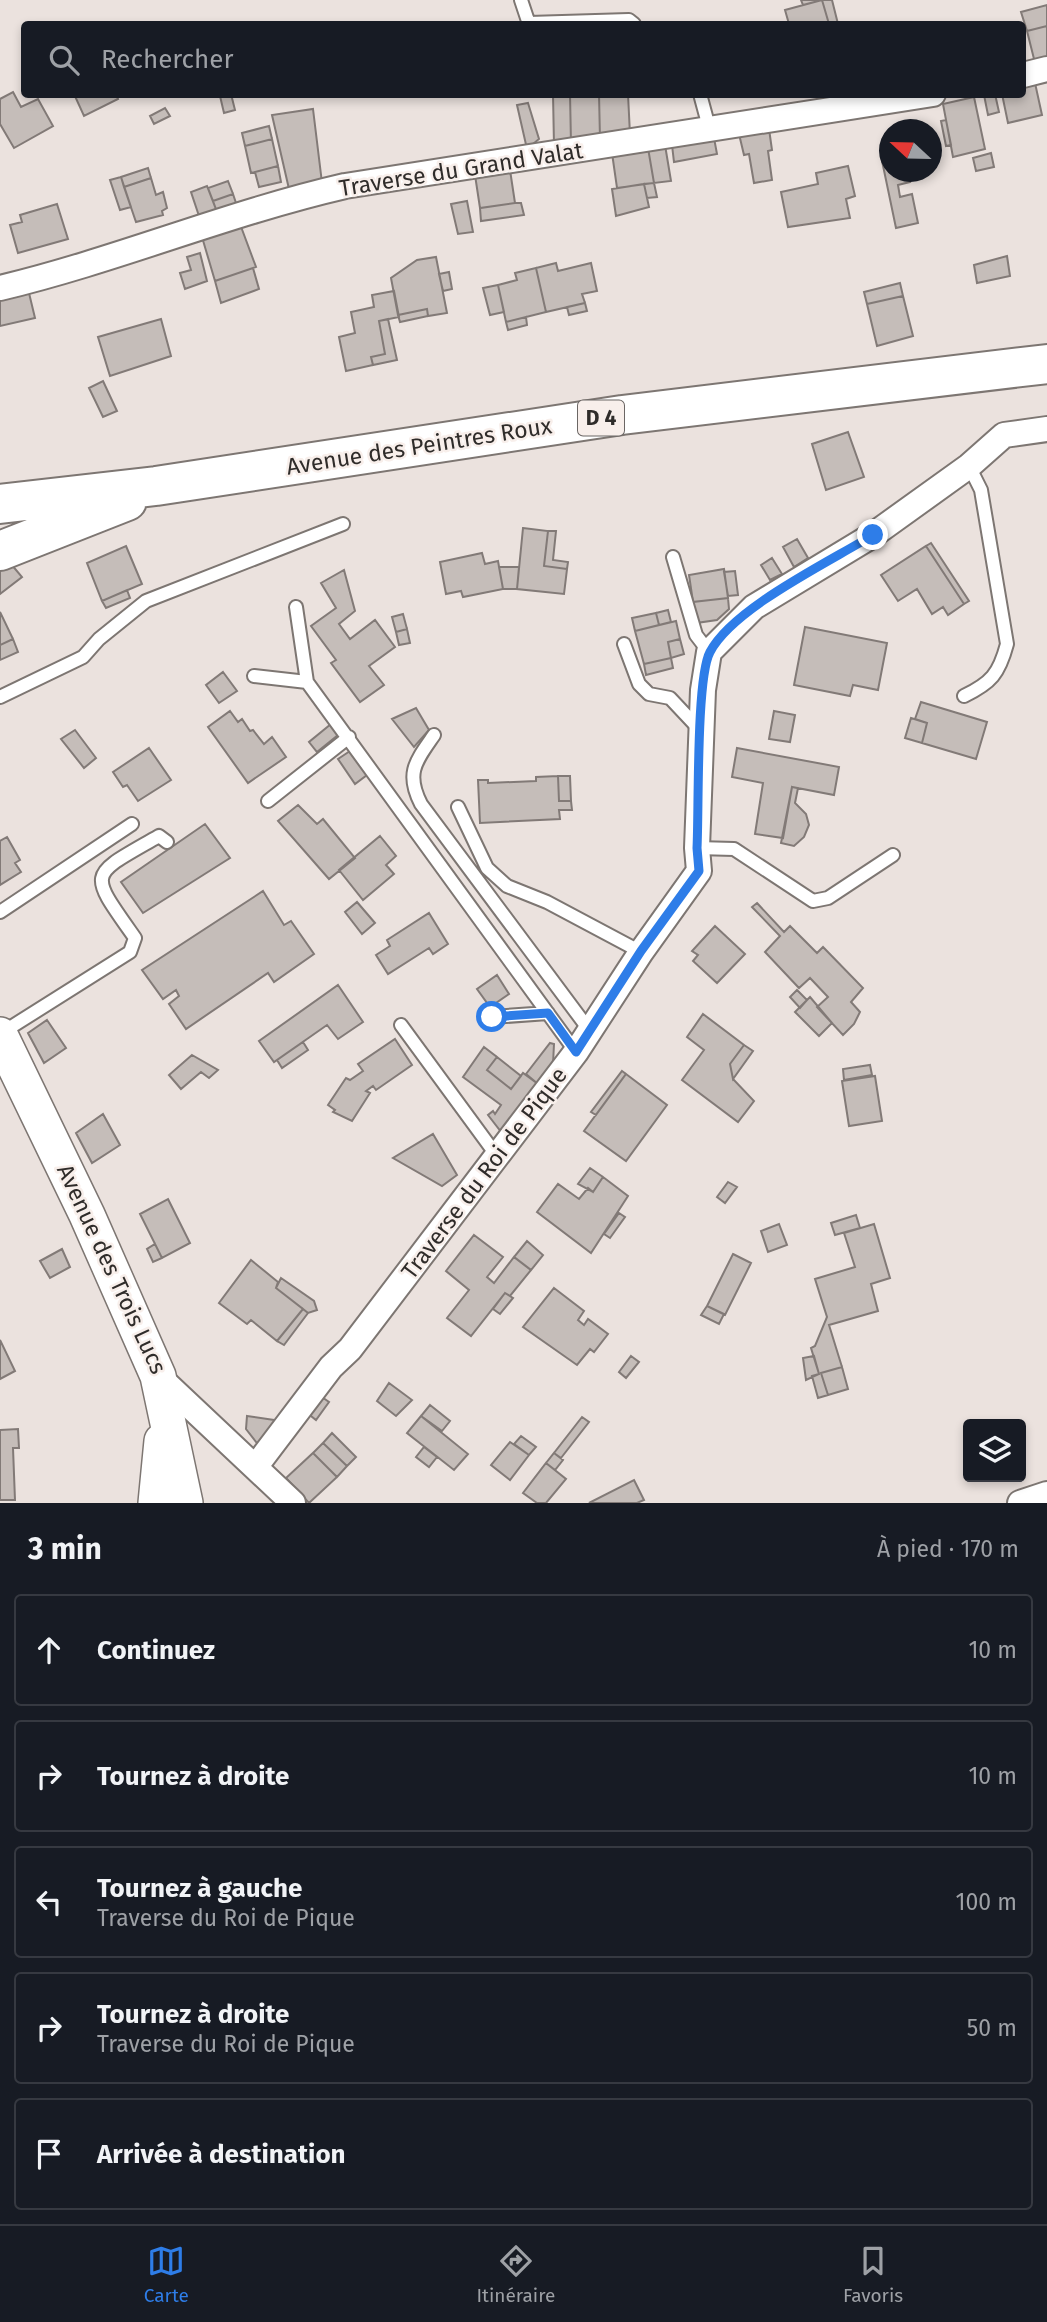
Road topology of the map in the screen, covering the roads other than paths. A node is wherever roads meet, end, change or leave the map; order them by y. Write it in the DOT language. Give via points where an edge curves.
graph roads {
  1 [pos="521,0"];
  2 [pos="528,21"];
  3 [pos="604,21"];
  4 [pos="630,21"];
  5 [pos="1047,69"];
  6 [pos="1026,74"];
  7 [pos="701,98"];
  8 [pos="909,98"];
  9 [pos="710,131"];
  10 [pos="0,288"];
  11 [pos="1047,364"];
  12 [pos="1047,429"];
  13 [pos="969,466"];
  14 [pos="156,486"];
  15 [pos="0,504"];
  16 [pos="344,524"];
  17 [pos="0,551"];
  18 [pos="673,557"];
  19 [pos="296,607"];
  20 [pos="624,644"];
  21 [pos="709,652"];
  22 [pos="254,676"];
  23 [pos="307,682"];
  24 [pos="964,696"];
  25 [pos="0,697"];
  26 [pos="701,731"];
  27 [pos="434,735"];
  28 [pos="349,737"];
  29 [pos="268,801"];
  30 [pos="458,807"];
  31 [pos="132,824"];
  32 [pos="167,842"];
  33 [pos="697,848"];
  34 [pos="893,855"];
  35 [pos="0,912"];
  36 [pos="641,951"];
  37 [pos="548,1013"];
  38 [pos="492,1017"];
  39 [pos="401,1025"];
  40 [pos="590,1032"];
  41 [pos="0,1034"];
  42 [pos="576,1052"];
  43 [pos="497,1156"];
  44 [pos="158,1376"];
  45 [pos="164,1416"];
  46 [pos="256,1466"];
  47 [pos="1047,1494"];
  48 [pos="156,1503"];
  49 [pos="185,1503"];
  50 [pos="293,1503"];
  51 [pos="1020,1503"];
  1 -- 2 [label="lane"];
  3 -- 4 [label="lane"];
  5 -- 6 [label="street"];
  7 -- 9 [label="lane"];
  8 -- 9 [label="street, Traverse du Grand Valat"];
  9 -- 10 [label="street, Traverse du Grand Valat" via="345,186 276,202 75,270"];
  11 -- 14 [label="main road, Avenue des Peintres Roux / D 4" via="622,415"];
  12 -- 13 [label="street" via="1004,435"];
  13 -- 21 [label="street" via="873,535 754,607"];
  13 -- 24 [label="lane" via="981,490 1007,644 988,685"];
  14 -- 15 [label="main road, Avenue des Peintres Roux / D 4"];
  14 -- 17 [label="main road" via="108,511"];
  16 -- 25 [label="lane" via="146,601 83,657"];
  18 -- 21 [label="lane" via="696,635"];
  19 -- 23 [label="lane"];
  20 -- 26 [label="lane" via="639,684 649,694 670,698"];
  21 -- 26 [label="street, Traverse du Roi de Pique"];
  22 -- 23 [label="lane"];
  23 -- 28 [label="lane"];
  26 -- 33 [label="street, Traverse du Roi de Pique"];
  27 -- 40 [label="lane" via="413,771 412,787"];
  28 -- 29 [label="lane"];
  28 -- 37 [label="lane"];
  30 -- 36 [label="lane" via="487,868 508,886"];
  31 -- 35 [label="lane"];
  32 -- 41 [label="lane" via="159,836 117,860 106,867 100,881 135,937 130,951"];
  33 -- 34 [label="lane" via="734,849 813,901 828,898"];
  33 -- 36 [label="street, Traverse du Roi de Pique" via="699,871"];
  36 -- 40 [label="street, Traverse du Roi de Pique"];
  37 -- 38 [label="lane"];
  37 -- 42 [label="lane"];
  39 -- 43 [label="lane"];
  40 -- 42 [label="street, Traverse du Roi de Pique"];
  41 -- 44 [label="main road, Avenue des Trois Lucs"];
  42 -- 43 [label="street, Traverse du Roi de Pique"];
  43 -- 46 [label="street, Traverse du Roi de Pique"];
  44 -- 45 [label="main road"];
  44 -- 46 [label="street, Avenue des Trois Lucs"];
  45 -- 48 [label="main road"];
  45 -- 49 [label="main road" via="175,1446"];
  46 -- 50 [label="street, Avenue des Trois Lucs"];
  47 -- 51 [label="street"];
}
